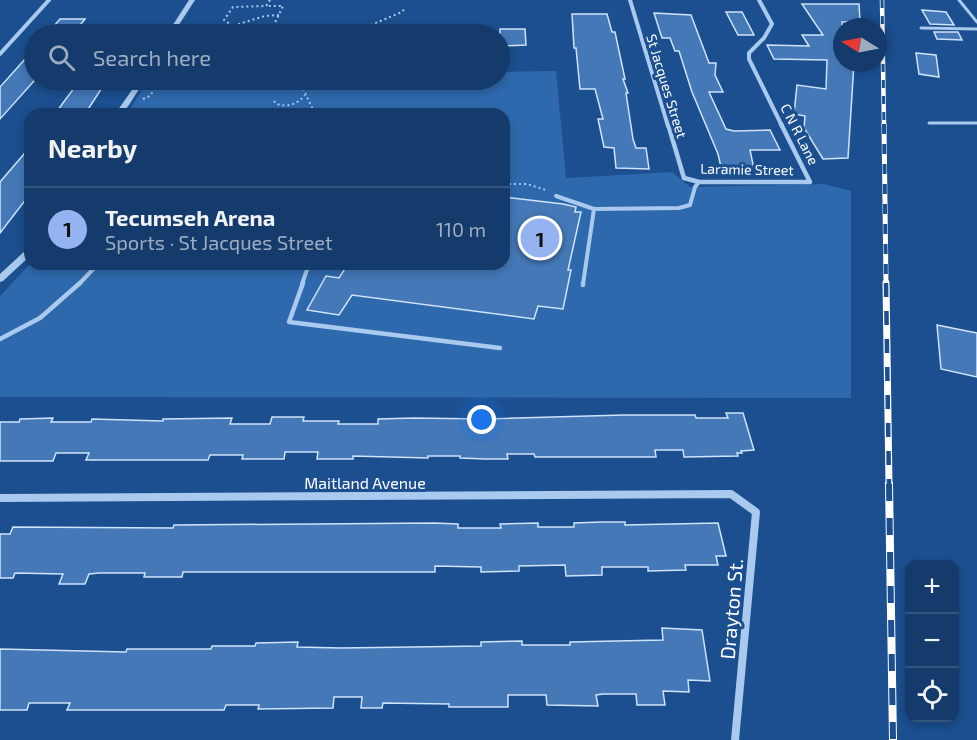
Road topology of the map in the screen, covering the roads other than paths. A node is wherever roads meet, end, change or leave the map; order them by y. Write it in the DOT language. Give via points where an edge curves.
graph roads {
  1 [pos="49,0"];
  2 [pos="192,0"];
  3 [pos="630,0"];
  4 [pos="759,0"];
  5 [pos="959,0"];
  6 [pos="977,22"];
  7 [pos="27,24"];
  8 [pos="176,24"];
  9 [pos="24,28"];
  10 [pos="921,28"];
  11 [pos="977,29"];
  12 [pos="0,54"];
  13 [pos="135,90"];
  14 [pos="123,108"];
  15 [pos="929,123"];
  16 [pos="977,123"];
  17 [pos="684,178"];
  18 [pos="699,182"];
  19 [pos="810,182"];
  20 [pos="556,196"];
  21 [pos="594,209"];
  22 [pos="24,257"];
  23 [pos="92,270"];
  24 [pos="307,270"];
  25 [pos="0,279"];
  26 [pos="583,285"];
  27 [pos="0,339"];
  28 [pos="500,348"];
  29 [pos="731,494"];
  30 [pos="0,498"];
  31 [pos="735,740"];
  1 -- 7 [label="street"];
  2 -- 8 [label="street"];
  3 -- 17 [label="street, St Jacques Street"];
  4 -- 19 [label="street, C N R Lane" via="772,24 749,53 749,59"];
  5 -- 6 [label="lane"];
  9 -- 12 [label="street"];
  10 -- 11 [label="lane"];
  13 -- 14 [label="street"];
  15 -- 16 [label="lane"];
  17 -- 18 [label="street, Laramie Street"];
  18 -- 19 [label="street, Laramie Street"];
  18 -- 21 [label="lane" via="690,205 679,208"];
  20 -- 21 [label="lane"];
  21 -- 26 [label="lane"];
  22 -- 25 [label="street"];
  23 -- 27 [label="lane" via="33,324"];
  24 -- 28 [label="lane" via="290,322"];
  29 -- 30 [label="street, Maitland Avenue"];
  29 -- 31 [label="street, Drayton St." via="756,512"];
}
